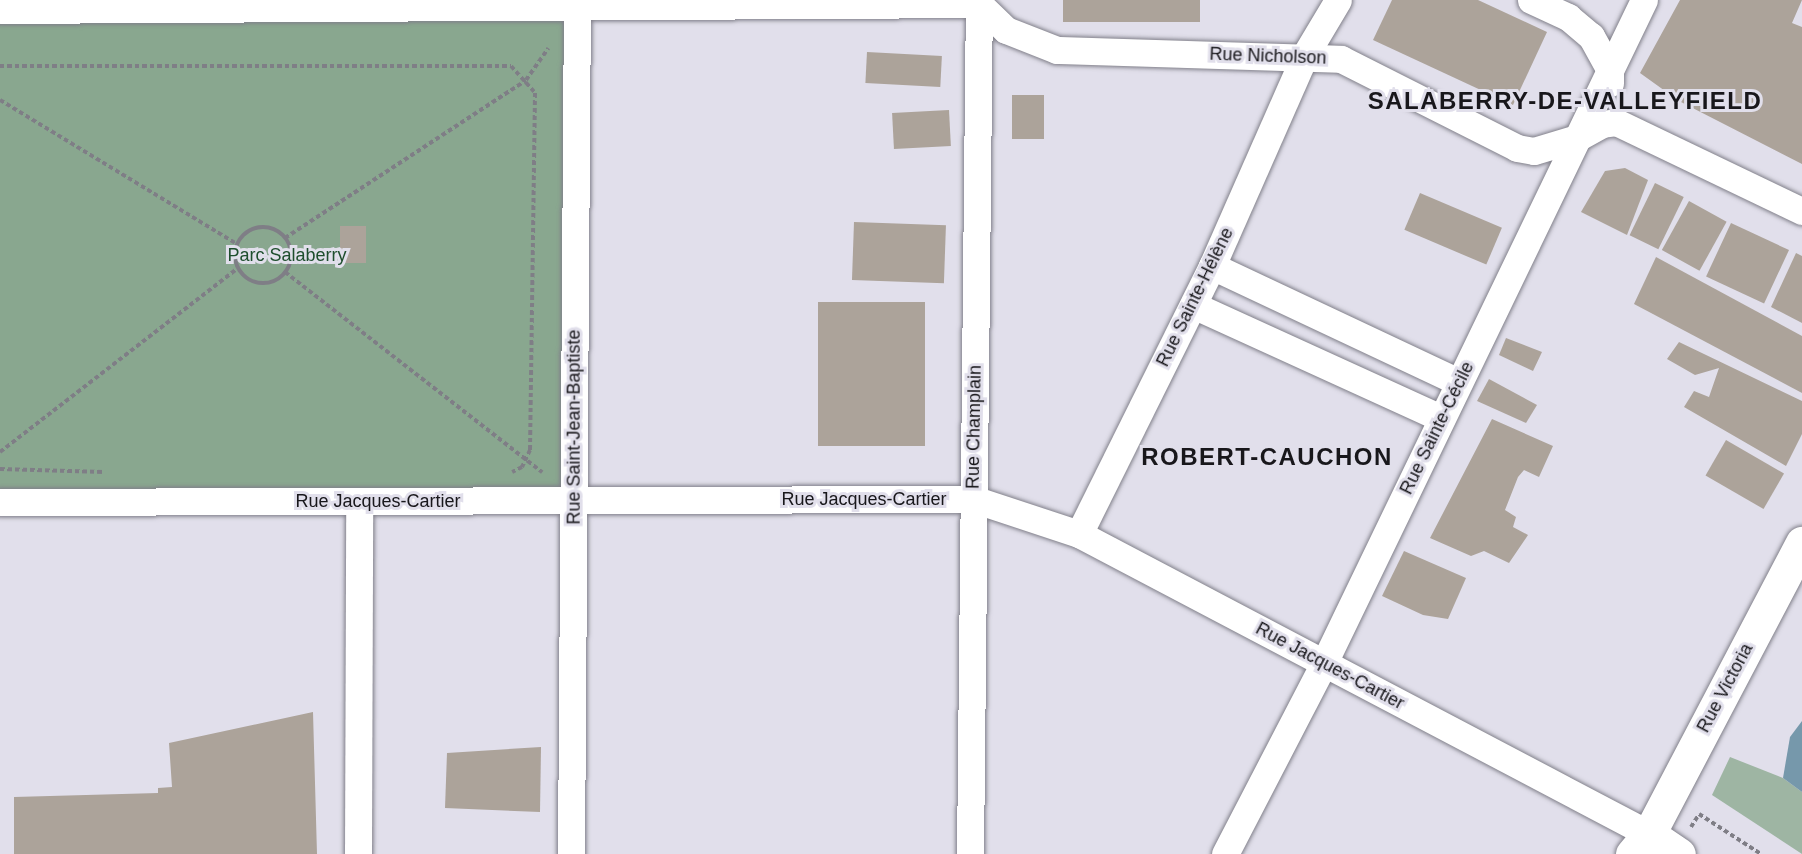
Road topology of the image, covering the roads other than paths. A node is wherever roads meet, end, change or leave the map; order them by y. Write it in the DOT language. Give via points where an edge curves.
graph roads {
  1 [pos="1338,0"];
  2 [pos="1531,0"];
  3 [pos="1644,0"];
  4 [pos="979,1"];
  5 [pos="577,3"];
  6 [pos="256,4"];
  7 [pos="0,10"];
  8 [pos="1304,57"];
  9 [pos="1610,69"];
  10 [pos="1616,122"];
  11 [pos="1577,138"];
  12 [pos="1802,211"];
  13 [pos="1212,266"];
  14 [pos="1193,305"];
  15 [pos="1459,382"];
  16 [pos="1441,418"];
  17 [pos="973,499"];
  18 [pos="573,500"];
  19 [pos="359,501"];
  20 [pos="0,502"];
  21 [pos="1079,534"];
  22 [pos="1802,543"];
  23 [pos="1324,663"];
  24 [pos="1656,850"];
  25 [pos="358,854"];
  26 [pos="571,854"];
  27 [pos="970,854"];
  28 [pos="1225,854"];
  1 -- 8 [label="street, Rue Sainte-Hélène"];
  2 -- 9 [label="street" via="1568,17 1591,36"];
  3 -- 9 [label="street, Rue Sainte-Cécile"];
  4 -- 5 [label="street"];
  4 -- 8 [label="street, Rue Nicholson" via="1006,30 1057,50"];
  4 -- 17 [label="street, Rue Champlain"];
  5 -- 6 [label="street"];
  5 -- 18 [label="street, Rue Saint-Jean-Baptiste"];
  6 -- 7 [label="street"];
  8 -- 11 [label="street, Rue Nicholson" via="1341,59 1517,148 1534,151"];
  8 -- 13 [label="street, Rue Sainte-Hélène"];
  9 -- 10 [label="street" via="1611,107"];
  9 -- 11 [label="street, Rue Sainte-Cécile"];
  10 -- 11 [label="street, Rue Nicholson" via="1602,124"];
  10 -- 12 [label="street"];
  11 -- 15 [label="street, Rue Sainte-Cécile"];
  13 -- 14 [label="street, Rue Sainte-Hélène"];
  13 -- 15 [label="street"];
  14 -- 16 [label="street"];
  14 -- 21 [label="street, Rue Sainte-Hélène"];
  15 -- 16 [label="street, Rue Sainte-Cécile"];
  16 -- 23 [label="street, Rue Sainte-Cécile"];
  17 -- 18 [label="street, Rue Jacques-Cartier"];
  17 -- 21 [label="street, Rue Jacques-Cartier"];
  17 -- 27 [label="street, Rue Champlain"];
  18 -- 19 [label="street, Rue Jacques-Cartier"];
  18 -- 26 [label="street, Rue Saint-Jean-Baptiste"];
  19 -- 20 [label="street, Rue Jacques-Cartier"];
  19 -- 25 [label="street"];
  21 -- 23 [label="street, Rue Jacques-Cartier"];
  22 -- 24 [label="main road, Rue Victoria"];
  23 -- 24 [label="street, Rue Jacques-Cartier"];
  23 -- 28 [label="street, Rue Sainte-Cécile"];
}
